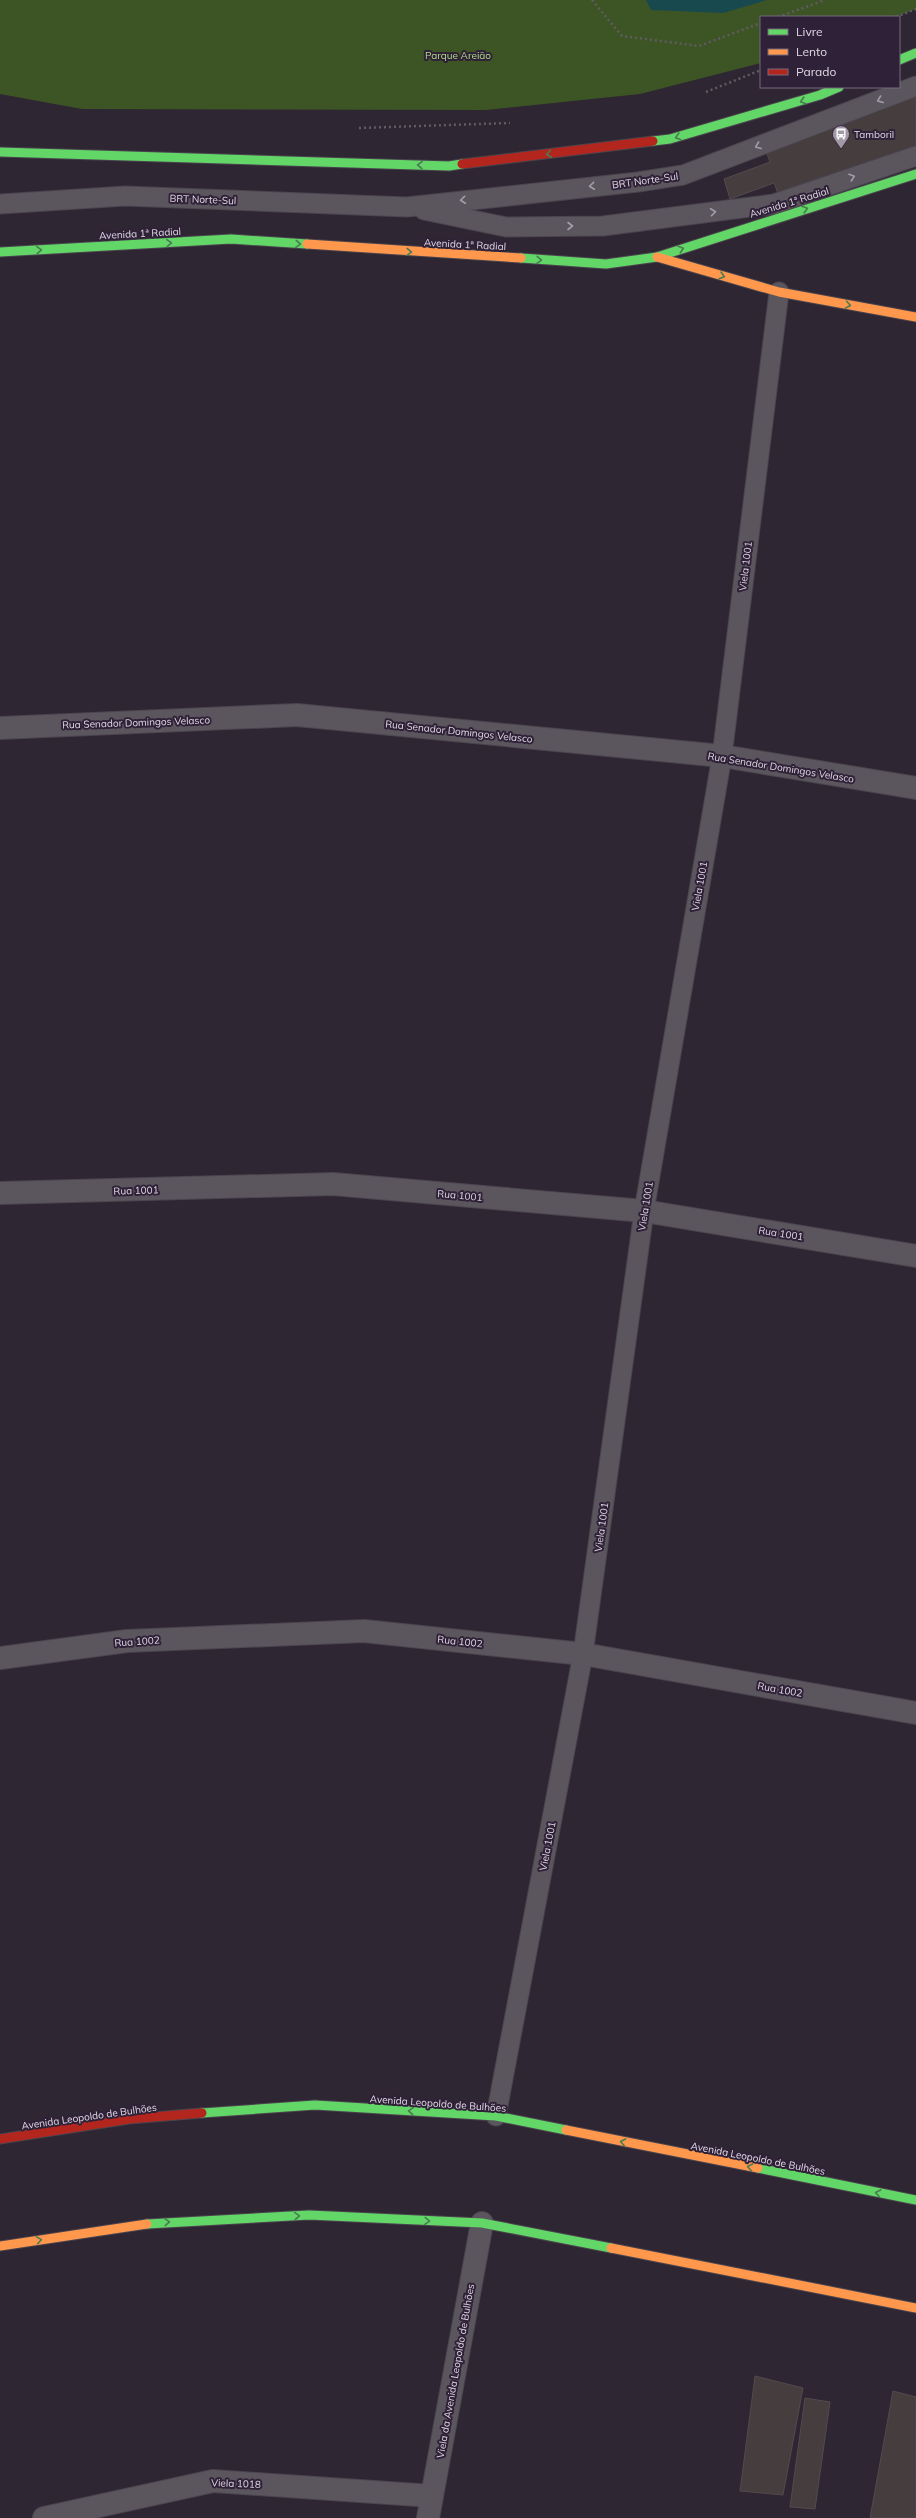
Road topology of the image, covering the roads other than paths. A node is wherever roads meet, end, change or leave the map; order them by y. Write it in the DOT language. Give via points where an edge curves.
graph roads {
  1 [pos="916,53"];
  2 [pos="900,60"];
  3 [pos="916,86"];
  4 [pos="837,88"];
  5 [pos="0,152"];
  6 [pos="916,156"];
  7 [pos="916,174"];
  8 [pos="0,204"];
  9 [pos="407,207"];
  10 [pos="0,252"];
  11 [pos="657,257"];
  12 [pos="779,292"];
  13 [pos="916,318"];
  14 [pos="0,728"];
  15 [pos="722,756"];
  16 [pos="916,788"];
  17 [pos="0,1193"];
  18 [pos="644,1211"];
  19 [pos="916,1256"];
  20 [pos="583,1654"];
  21 [pos="0,1658"];
  22 [pos="916,1713"];
  23 [pos="496,2116"];
  24 [pos="0,2139"];
  25 [pos="916,2200"];
  26 [pos="482,2223"];
  27 [pos="0,2246"];
  28 [pos="916,2308"];
  29 [pos="432,2496"];
  30 [pos="44,2518"];
  31 [pos="428,2518"];
  1 -- 2 [label="main road"];
  3 -- 9 [label="lane, BRT Norte-Sul, one-way" via="683,175"];
  4 -- 5 [label="main road, one-way" via="670,139 449,166"];
  9 -- 6 [label="lane, BRT Norte-Sul, one-way" via="506,227 603,226 774,204"];
  11 -- 7 [label="main road, Avenida 1ª Radial, one-way"];
  8 -- 9 [label="lane, BRT Norte-Sul" via="125,196"];
  10 -- 11 [label="main road, Avenida 1ª Radial, one-way" via="231,239 606,264"];
  11 -- 12 [label="main road, one-way"];
  12 -- 13 [label="main road, one-way"];
  12 -- 15 [label="lane, Viela 1001"];
  14 -- 15 [label="street, Rua Senador Domingos Velasco" via="296,715"];
  15 -- 16 [label="street, Rua Senador Domingos Velasco"];
  15 -- 18 [label="lane, Viela 1001"];
  17 -- 18 [label="street, Rua 1001" via="333,1184"];
  18 -- 19 [label="street, Rua 1001"];
  18 -- 20 [label="lane, Viela 1001"];
  20 -- 21 [label="street, Rua 1002" via="364,1631 127,1641"];
  20 -- 22 [label="street, Rua 1002"];
  20 -- 23 [label="lane, Viela 1001"];
  23 -- 24 [label="main road, Avenida Leopoldo de Bulhões, one-way" via="315,2105 128,2119"];
  25 -- 23 [label="main road, Avenida Leopoldo de Bulhões, one-way"];
  27 -- 26 [label="main road, one-way" via="141,2224 309,2215"];
  26 -- 28 [label="main road"];
  26 -- 29 [label="street, Viela da Avenida Leopoldo de Bulhões"];
  29 -- 30 [label="street, Viela 1018" via="213,2481"];
  29 -- 31 [label="street, Viela da Avenida Leopoldo de Bulhões"];
}
